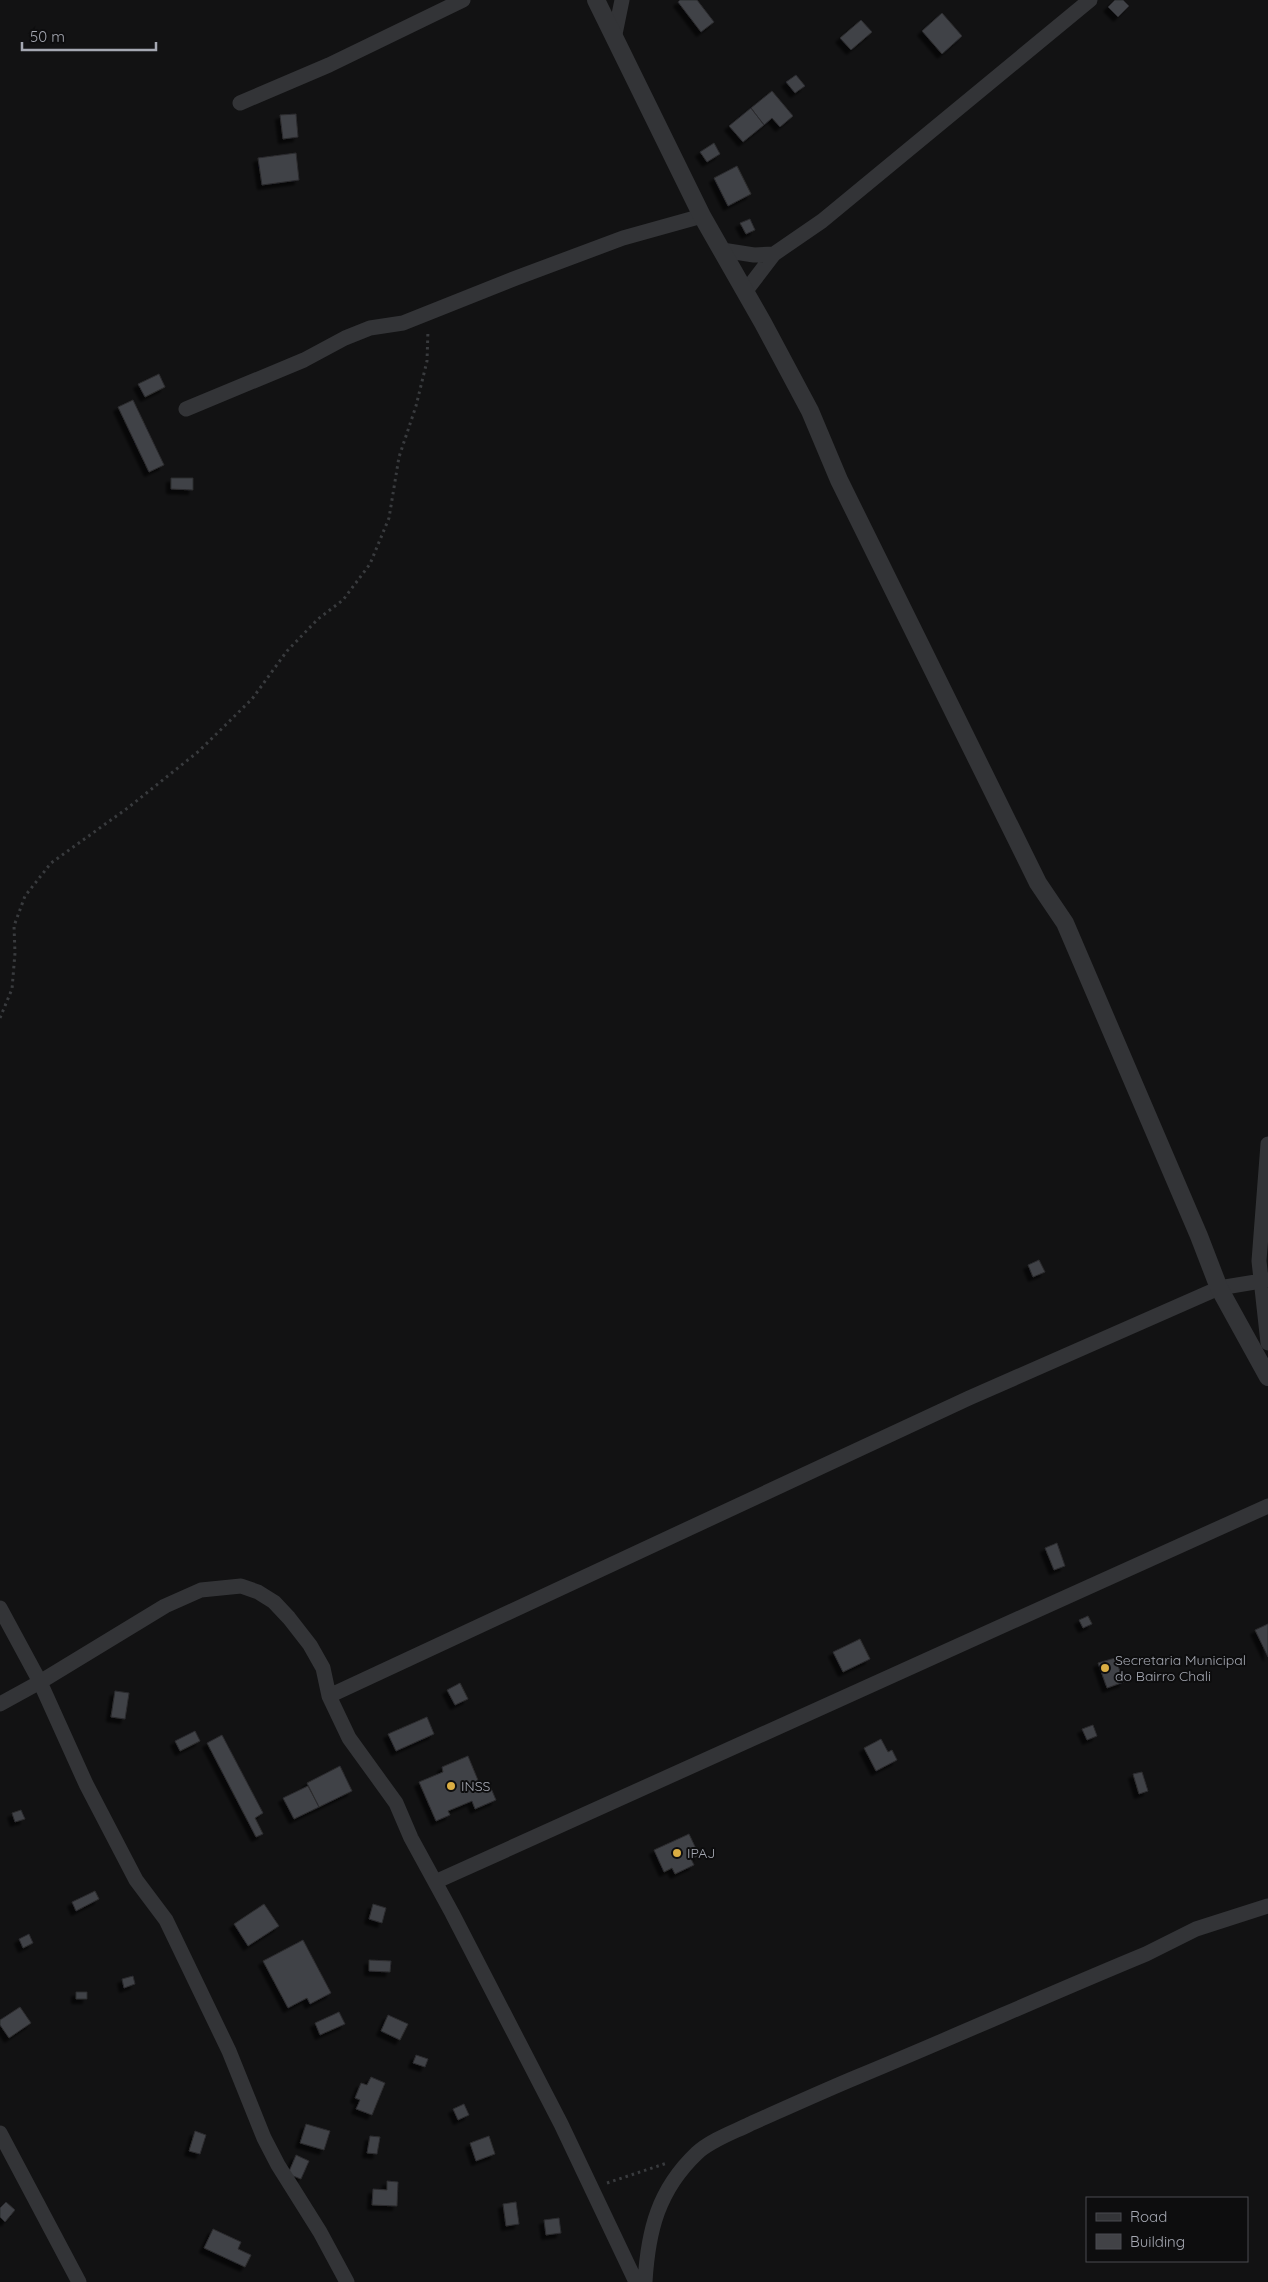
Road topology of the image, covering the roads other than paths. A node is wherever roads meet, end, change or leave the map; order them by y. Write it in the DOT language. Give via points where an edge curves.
graph roads {
  1 [pos="463,0"];
  2 [pos="596,0"];
  3 [pos="622,0"];
  4 [pos="1090,0"];
  5 [pos="614,39"];
  6 [pos="240,103"];
  7 [pos="702,216"];
  8 [pos="722,250"];
  9 [pos="774,254"];
  10 [pos="745,292"];
  11 [pos="186,409"];
  12 [pos="1268,1144"];
  13 [pos="1265,1280"];
  14 [pos="1219,1288"];
  15 [pos="1268,1343"];
  16 [pos="1268,1377"];
  17 [pos="1268,1506"];
  18 [pos="0,1608"];
  19 [pos="40,1682"];
  20 [pos="329,1696"];
  21 [pos="0,1704"];
  22 [pos="435,1882"];
  23 [pos="1268,1906"];
  24 [pos="0,2132"];
  25 [pos="79,2282"];
  26 [pos="346,2282"];
  27 [pos="636,2282"];
  28 [pos="645,2282"];
  1 -- 6 [label="street" via="329,65"];
  2 -- 5 [label="street"];
  3 -- 5 [label="street"];
  4 -- 9 [label="street" via="822,221"];
  5 -- 7 [label="street"];
  7 -- 8 [label="street"];
  7 -- 11 [label="street" via="623,238 403,323 370,328 304,360"];
  8 -- 9 [label="street" via="754,255"];
  8 -- 10 [label="street"];
  9 -- 10 [label="street"];
  10 -- 14 [label="street" via="810,411 839,480 1034,874 1065,923"];
  12 -- 13 [label="street" via="1259,1261"];
  13 -- 14 [label="street"];
  13 -- 15 [label="street"];
  14 -- 16 [label="street"];
  14 -- 20 [label="street" via="969,1398"];
  17 -- 22 [label="street"];
  18 -- 19 [label="street"];
  19 -- 20 [label="street" via="165,1606 201,1590 241,1586 274,1602 289,1618 323,1668"];
  19 -- 21 [label="street"];
  19 -- 26 [label="street" via="86,1784 136,1880 166,1920 229,2051 264,2138"];
  20 -- 22 [label="street" via="349,1738 396,1802"];
  22 -- 27 [label="street" via="561,2124"];
  23 -- 28 [label="street" via="1196,1929 1146,1954 812,2096 731,2133 698,2152 677,2176 652,2225"];
  24 -- 25 [label="street"];
}
